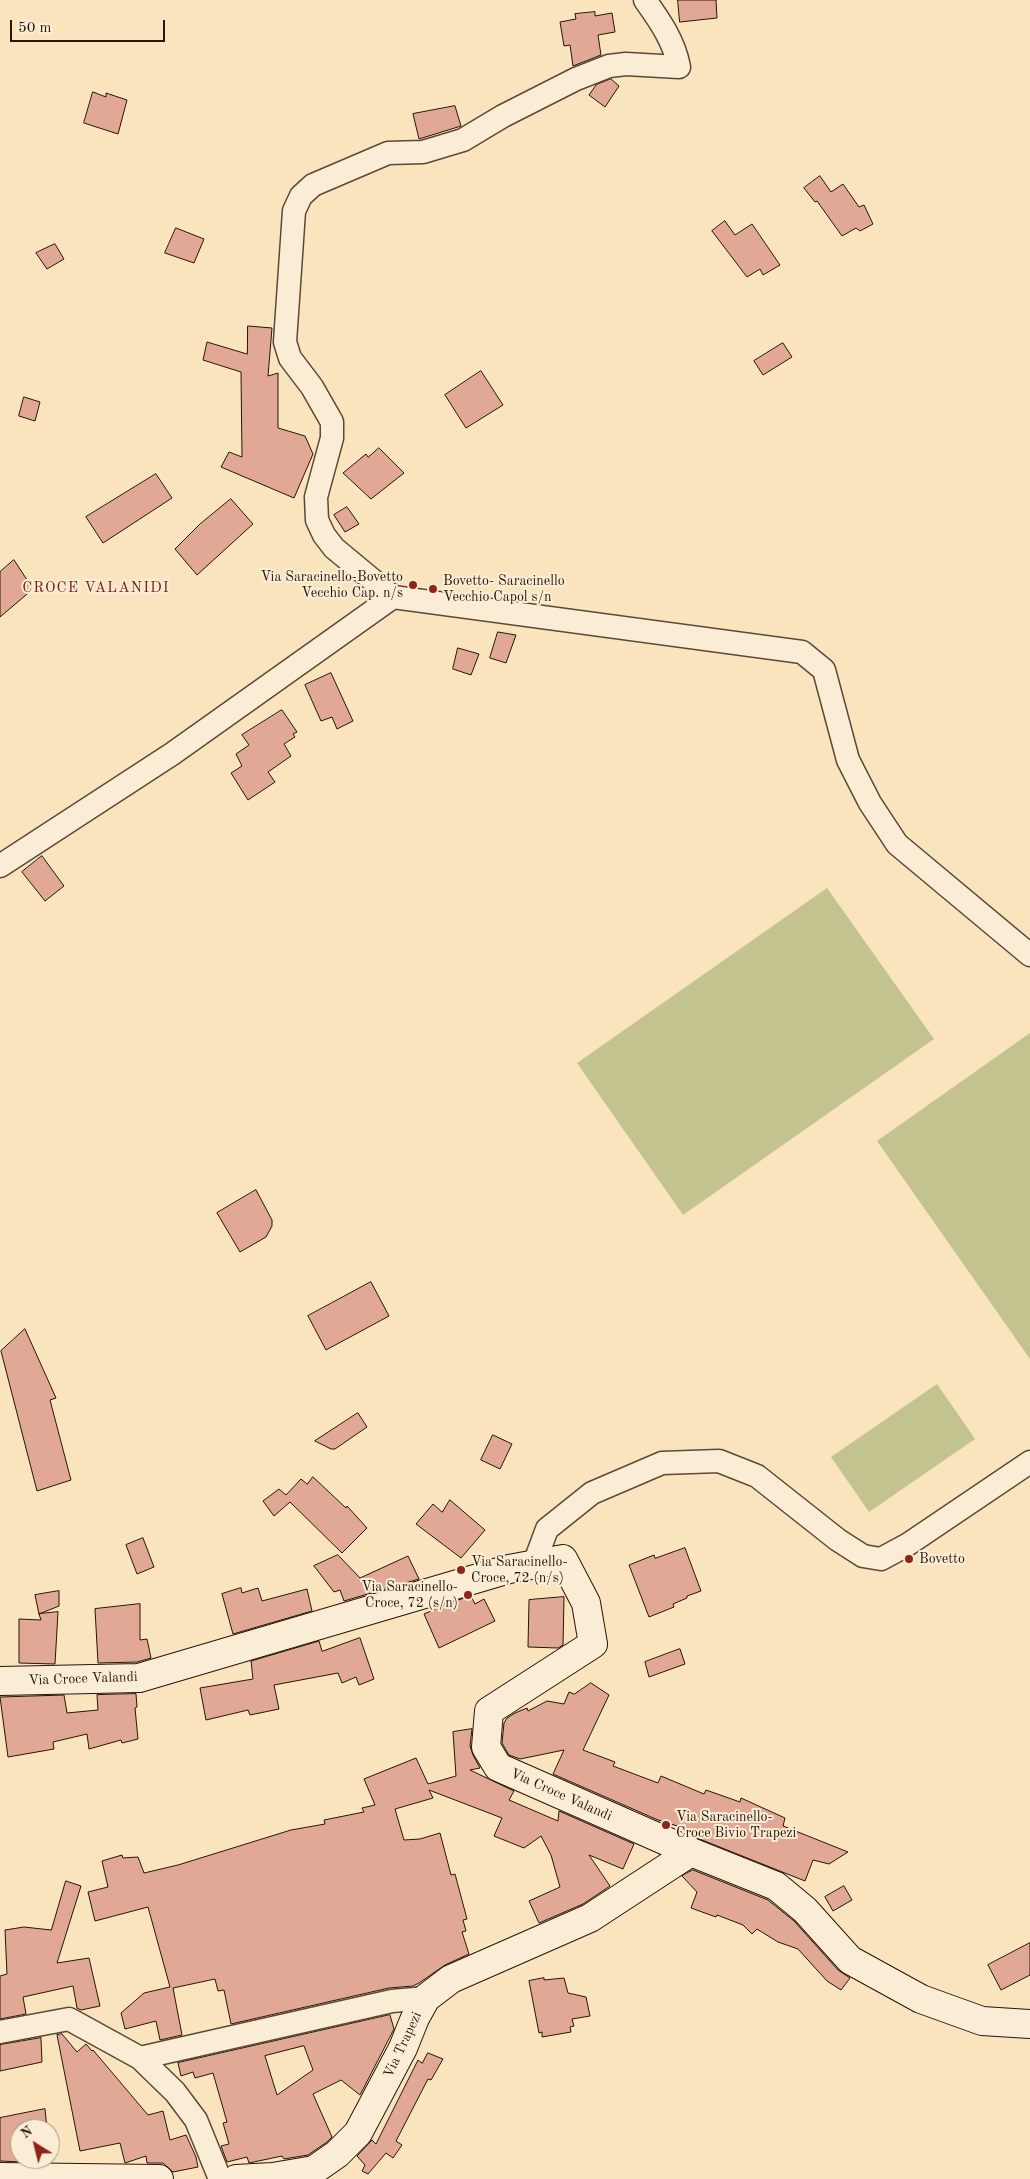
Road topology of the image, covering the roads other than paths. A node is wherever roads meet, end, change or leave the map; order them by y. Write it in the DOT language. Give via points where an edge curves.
graph roads {
  1 [pos="645,0"];
  2 [pos="393,597"];
  3 [pos="0,866"];
  4 [pos="1030,955"];
  5 [pos="1030,1462"];
  6 [pos="534,1564"];
  7 [pos="0,1681"];
  8 [pos="691,1852"];
  9 [pos="426,1998"];
  10 [pos="1030,2024"];
  11 [pos="0,2032"];
  12 [pos="140,2058"];
  13 [pos="0,2177"];
  14 [pos="159,2179"];
  15 [pos="220,2179"];
  16 [pos="236,2179"];
  1 -- 2 [label="street" via="668,34 676,50 679,67 609,66 544,95 463,140 423,152 388,153 313,185 301,196 294,211 285,342 290,358 332,422 332,438 316,497 317,520 334,548"];
  2 -- 3 [label="street" via="172,754"];
  2 -- 4 [label="street" via="802,652 824,670 848,760 896,844"];
  5 -- 6 [label="street" via="881,1560 864,1556 838,1540 757,1476 719,1461 662,1463 592,1493 547,1529"];
  6 -- 7 [label="street, Via Croce Valandi" via="139,1678"];
  6 -- 8 [label="street, Via Croce Valandi" via="563,1559 586,1603 593,1644 489,1711 486,1747 498,1767"];
  8 -- 9 [label="street, Via Trapezi" via="590,1918 451,1979"];
  8 -- 10 [label="street, Via Croce Valandi" via="776,1886 806,1910 850,1960 921,1999 982,2021"];
  9 -- 12 [label="street" via="392,2001"];
  9 -- 16 [label="street, Via Trapezi" via="358,2133 337,2154 314,2170"];
  11 -- 12 [label="street" via="69,2019"];
  12 -- 15 [label="street" via="175,2092 196,2120"];
  13 -- 14 [label="street"];
}
